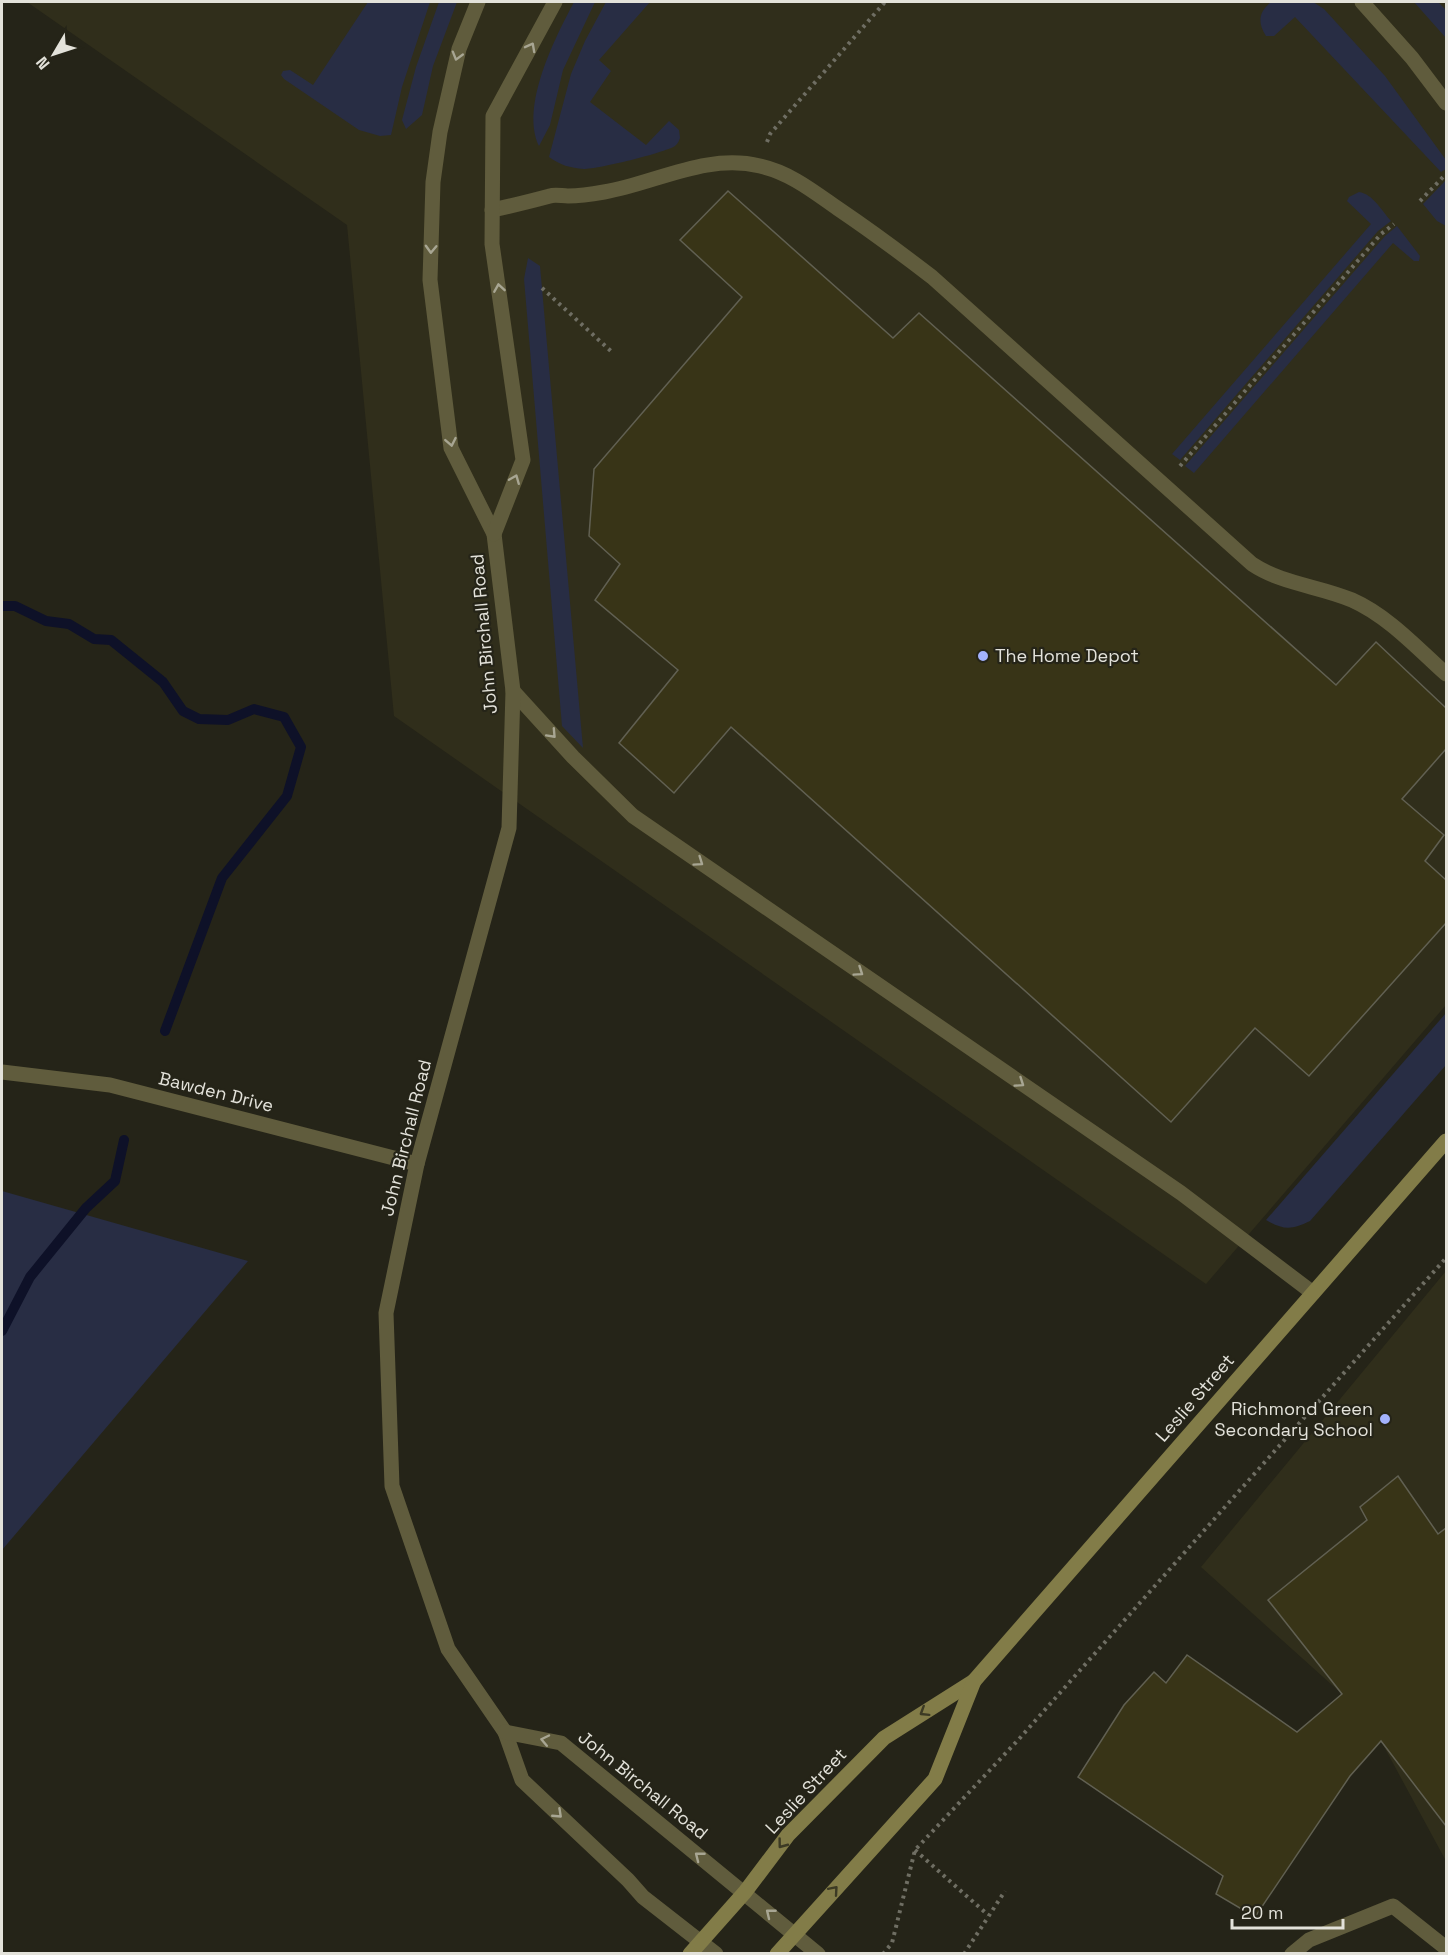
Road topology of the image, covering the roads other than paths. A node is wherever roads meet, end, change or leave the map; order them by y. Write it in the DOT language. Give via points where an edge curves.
graph roads {
  1 [pos="478,2"];
  2 [pos="555,2"];
  3 [pos="1362,2"];
  4 [pos="1446,103"];
  5 [pos="492,210"];
  6 [pos="494,534"];
  7 [pos="1446,674"];
  8 [pos="513,691"];
  9 [pos="2,1072"];
  10 [pos="1446,1142"];
  11 [pos="417,1164"];
  12 [pos="1313,1293"];
  13 [pos="974,1681"];
  14 [pos="505,1732"];
  15 [pos="745,1893"];
  16 [pos="796,1934"];
  17 [pos="695,1948"];
  18 [pos="1446,1948"];
  19 [pos="716,1953"];
  20 [pos="777,1953"];
  21 [pos="818,1953"];
  22 [pos="1292,1953"];
  1 -- 6 [label="street, John Birchall Road, one-way" via="459,49 440,132 433,182 430,280 451,448"];
  5 -- 2 [label="street, John Birchall Road, one-way" via="493,116"];
  3 -- 4 [label="street"];
  6 -- 5 [label="street, John Birchall Road, one-way" via="523,460 492,244"];
  5 -- 7 [label="street" via="551,195 570,196 633,186 703,165 740,162 790,176 886,241 932,278 1252,564 1277,578 1353,601 1395,628"];
  6 -- 8 [label="street, John Birchall Road"];
  8 -- 11 [label="street, John Birchall Road" via="509,828"];
  8 -- 12 [label="street, one-way" via="633,816 1181,1193"];
  9 -- 11 [label="street, Bawden Drive" via="110,1085"];
  10 -- 12 [label="main road, Leslie Street"];
  11 -- 14 [label="street, John Birchall Road" via="386,1313 392,1486 448,1649"];
  12 -- 13 [label="main road, Leslie Street"];
  13 -- 15 [label="main road, Leslie Street, one-way" via="884,1738 788,1835"];
  16 -- 13 [label="main road, Leslie Street, one-way" via="935,1779"];
  15 -- 14 [label="street, John Birchall Road, one-way" via="561,1743"];
  14 -- 17 [label="street, John Birchall Road, one-way" via="522,1780"];
  16 -- 15 [label="street, John Birchall Road, one-way"];
  15 -- 17 [label="main road, Leslie Street"];
  16 -- 20 [label="main road, Leslie Street"];
  16 -- 21 [label="street, John Birchall Road"];
  17 -- 19 [label="street, John Birchall Road"];
  18 -- 22 [label="street" via="1393,1906 1308,1940"];
}
